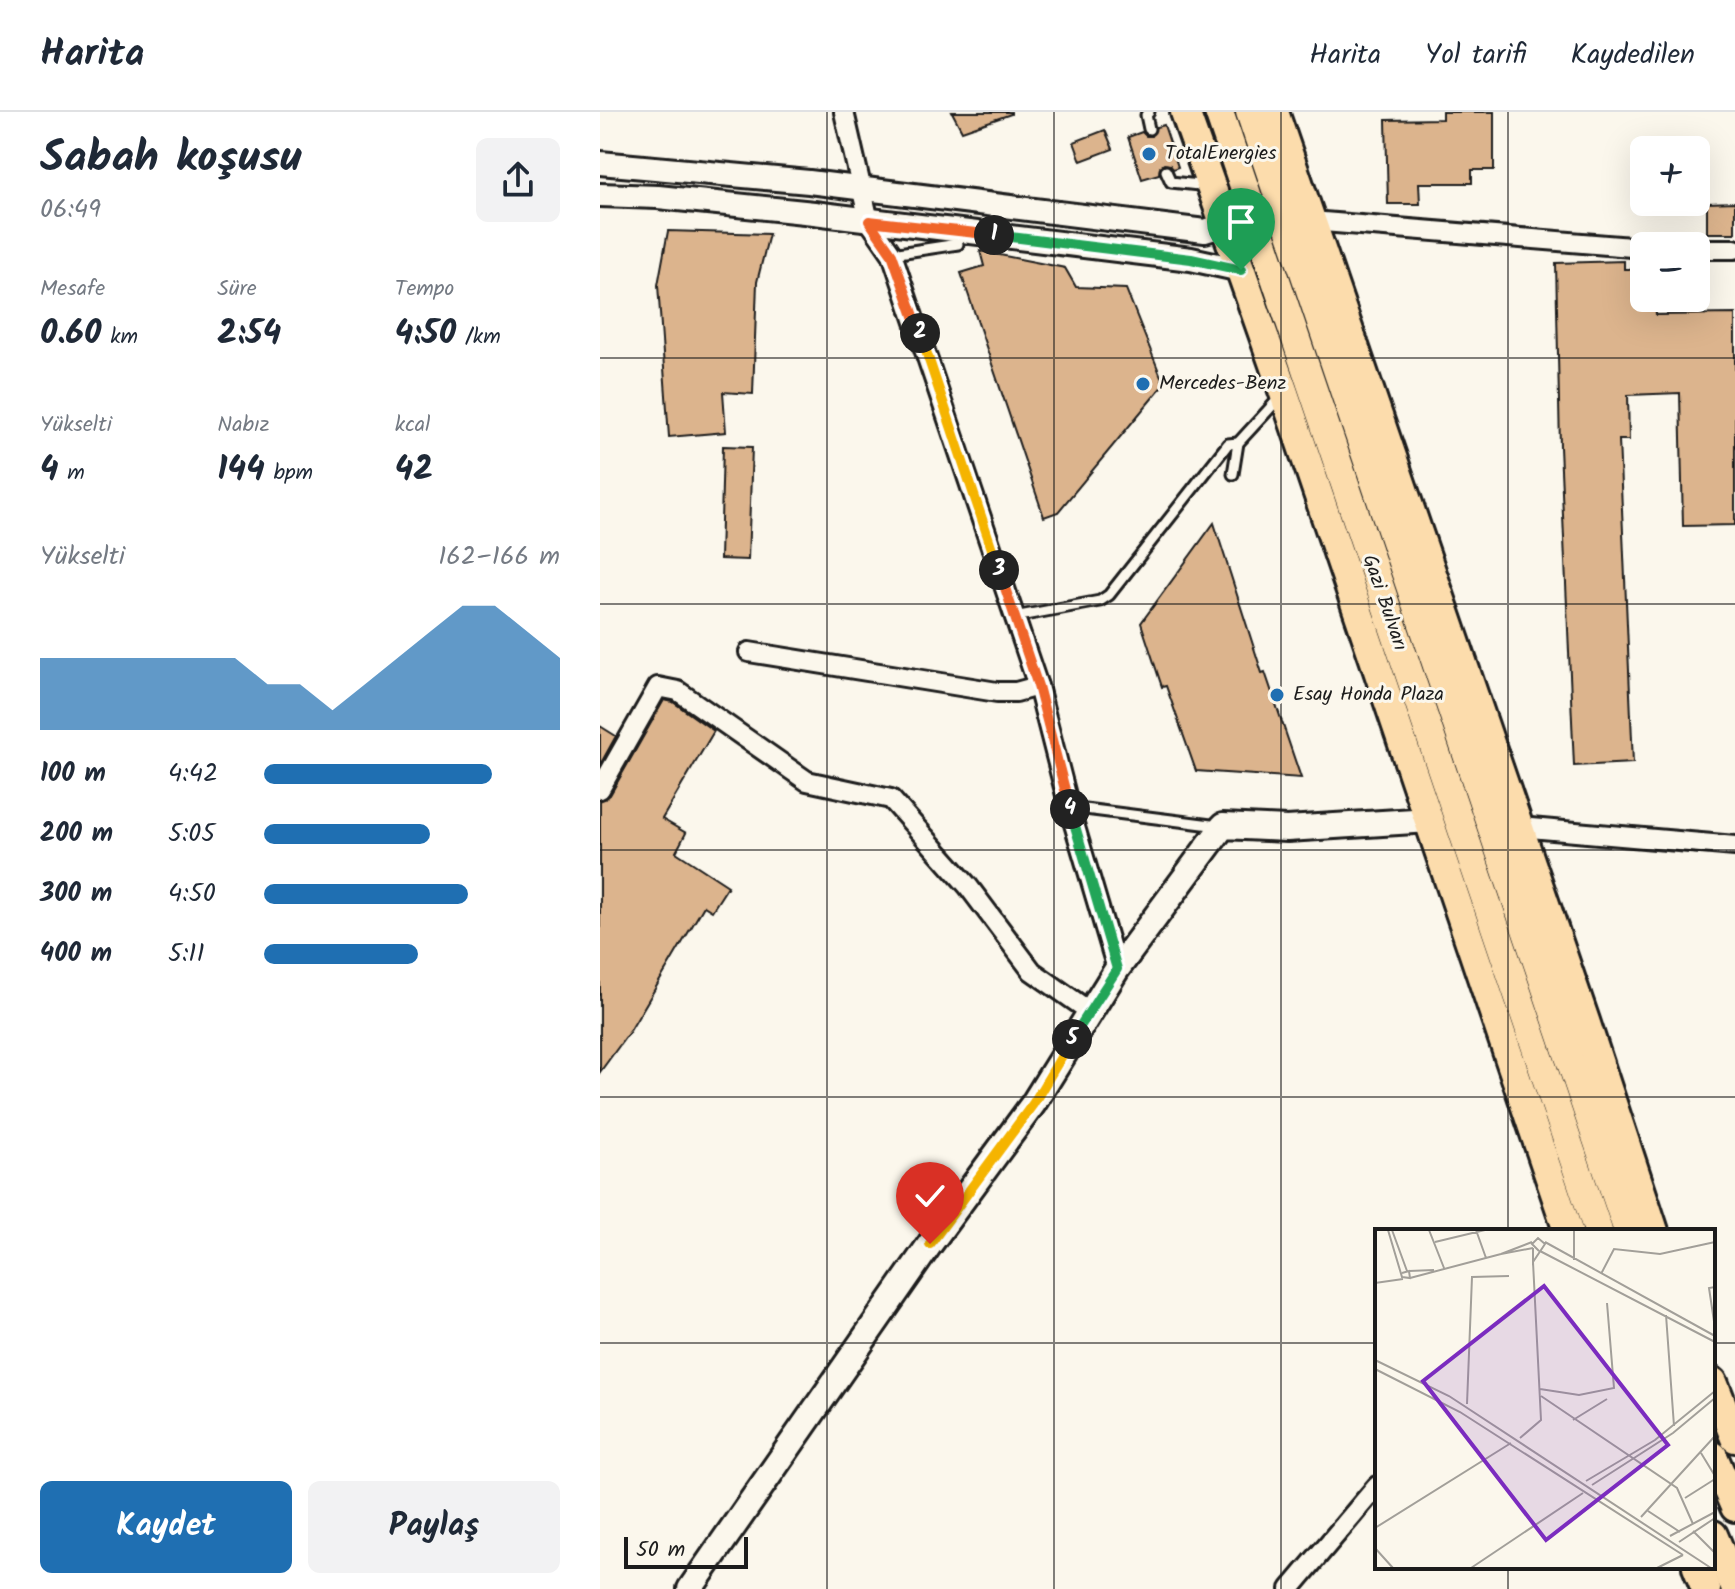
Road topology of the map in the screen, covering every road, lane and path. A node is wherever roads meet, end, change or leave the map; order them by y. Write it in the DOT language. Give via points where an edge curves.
graph roads {
  1 [pos="844,112"];
  2 [pos="1149,112"];
  3 [pos="1185,112"];
  4 [pos="1219,112"];
  5 [pos="1250,112"];
  6 [pos="1274,112"];
  7 [pos="1149,129"];
  8 [pos="600,163"];
  9 [pos="1166,171"];
  10 [pos="1211,186"];
  11 [pos="860,188"];
  12 [pos="600,195"];
  13 [pos="869,221"];
  14 [pos="1311,221"];
  15 [pos="1224,225"];
  16 [pos="958,244"];
  17 [pos="1630,247"];
  18 [pos="1710,249"];
  19 [pos="1735,249"];
  20 [pos="892,254"];
  21 [pos="1241,270"];
  22 [pos="1284,393"];
  23 [pos="1238,443"];
  24 [pos="1233,474"];
  25 [pos="1014,617"];
  26 [pos="749,652"];
  27 [pos="1038,686"];
  28 [pos="600,789"];
  29 [pos="1069,807"];
  30 [pos="1430,820"];
  31 [pos="1223,826"];
  32 [pos="1506,830"];
  33 [pos="1735,846"];
  34 [pos="1117,969"];
  35 [pos="1089,1011"];
  36 [pos="1567,1229"];
  37 [pos="1597,1229"];
  38 [pos="1627,1229"];
  39 [pos="1653,1229"];
  40 [pos="1715,1387"];
  41 [pos="1735,1438"];
  42 [pos="1715,1461"];
  43 [pos="1375,1488"];
  44 [pos="1735,1507"];
  45 [pos="1715,1540"];
  46 [pos="1698,1569"];
  47 [pos="1735,1587"];
  48 [pos="690,1589"];
  49 [pos="1290,1589"];
  50 [pos="1706,1589"];
  1 -- 11 [label="street"];
  2 -- 7 [label="lane"];
  3 -- 10 [label="highway"];
  4 -- 37 [label="highway, Gazi Bulvarı"];
  5 -- 32 [label="highway, Gazi Bulvarı"];
  6 -- 14 [label="highway"];
  8 -- 11 [label="street"];
  9 -- 10 [label="lane" via="1171,182"];
  10 -- 15 [label="highway"];
  11 -- 13 [label="street"];
  11 -- 15 [label="street" via="1205,231"];
  12 -- 13 [label="street"];
  13 -- 20 [label="street"];
  13 -- 21 [label="street" via="1191,259"];
  14 -- 17 [label="street"];
  14 -- 32 [label="highway"];
  15 -- 21 [label="highway"];
  16 -- 20 [label="lane"];
  18 -- 19 [label="street"];
  20 -- 25 [label="street"];
  21 -- 22 [label="highway"];
  22 -- 23 [label="lane"];
  22 -- 30 [label="highway"];
  23 -- 24 [label="lane"];
  23 -- 25 [label="lane" via="1228,444 1109,595"];
  25 -- 27 [label="street"];
  26 -- 27 [label="street" via="997,692"];
  27 -- 29 [label="street"];
  28 -- 35 [label="street" via="658,687 678,691 807,781 891,799 968,886 1032,971"];
  29 -- 31 [label="lane"];
  29 -- 34 [label="street"];
  30 -- 31 [label="main road" via="1287,829"];
  30 -- 36 [label="highway"];
  31 -- 34 [label="main road"];
  32 -- 33 [label="street"];
  32 -- 38 [label="highway, Gazi Bulvarı"];
  32 -- 39 [label="highway"];
  34 -- 35 [label="main road"];
  35 -- 48 [label="main road" via="1033,1104"];
  40 -- 41 [label="highway"];
  42 -- 44 [label="highway"];
  43 -- 49 [label="street"];
  45 -- 47 [label="highway"];
  46 -- 50 [label="highway"];
}
